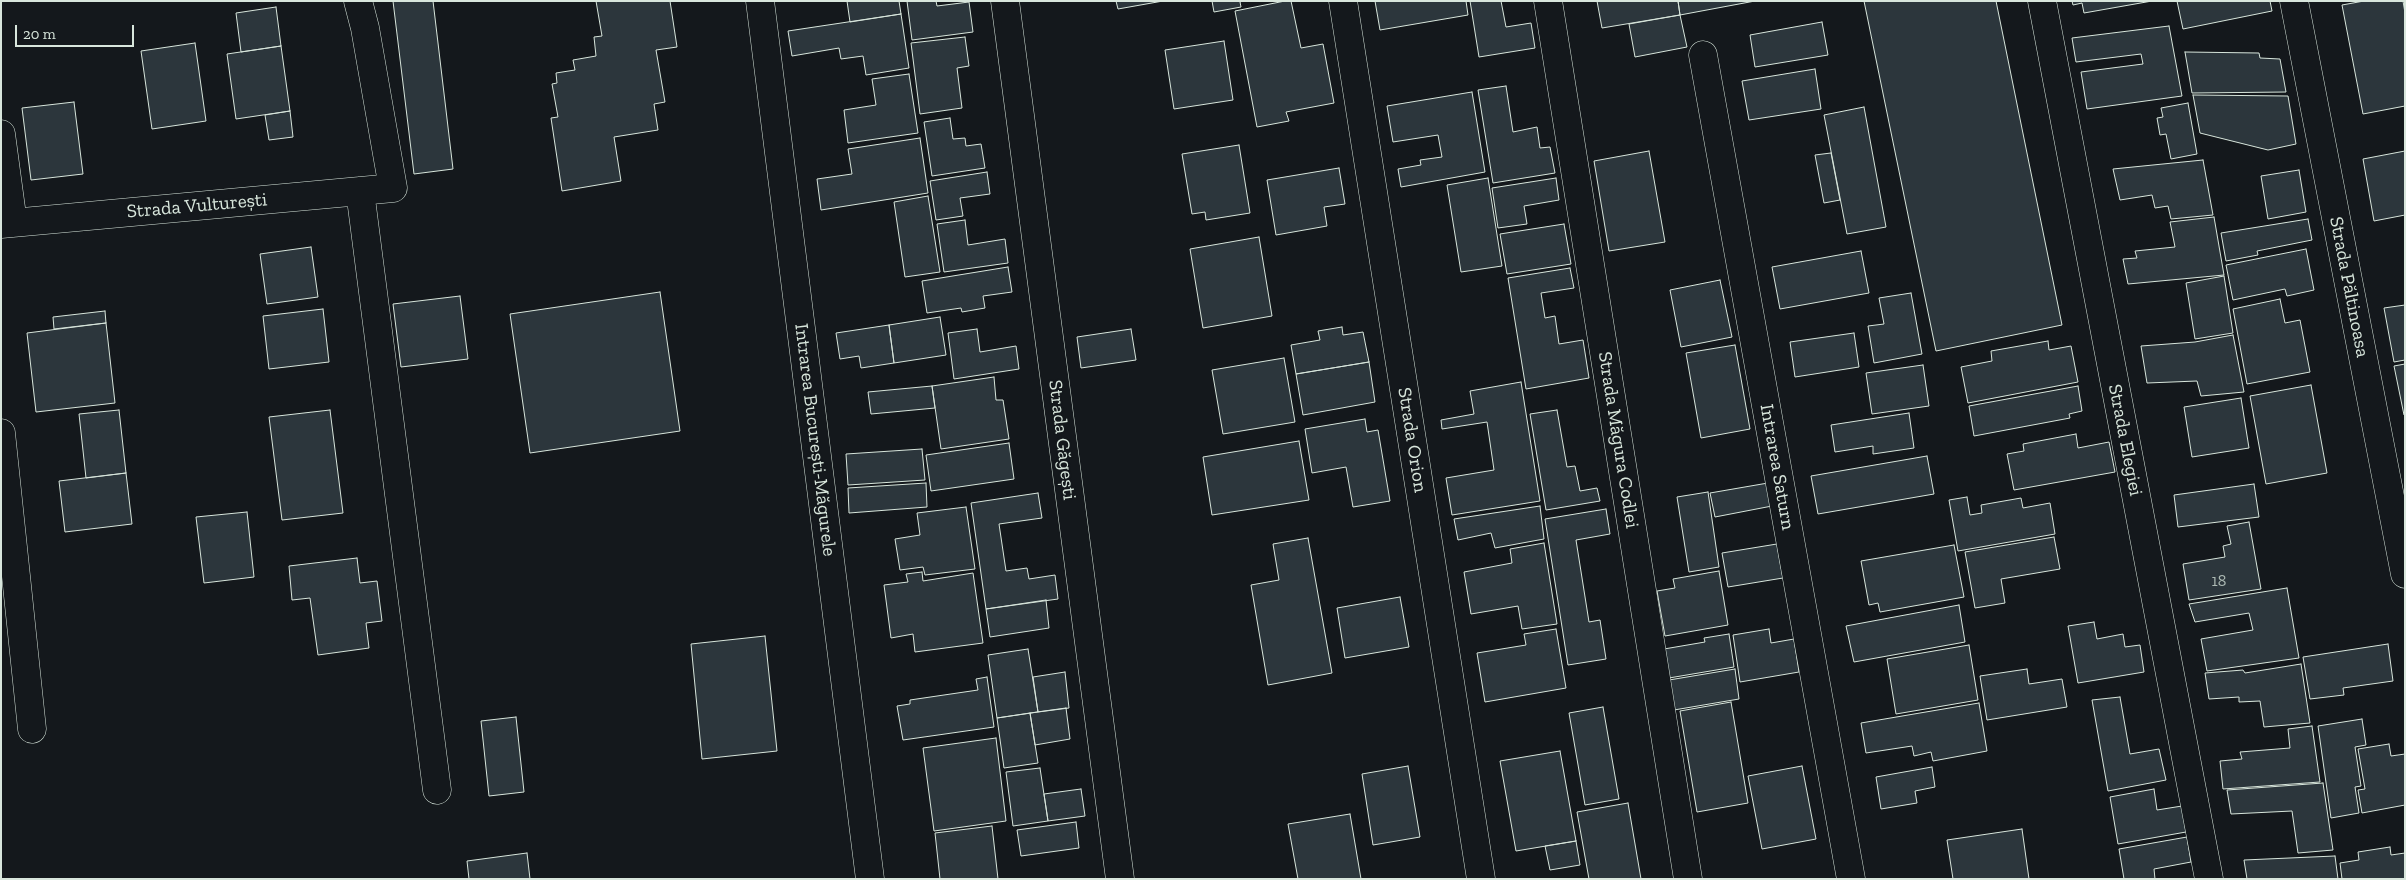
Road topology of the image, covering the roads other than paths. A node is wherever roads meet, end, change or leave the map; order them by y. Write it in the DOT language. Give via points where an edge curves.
graph roads {
  1 [pos="358,1"];
  2 [pos="760,1"];
  3 [pos="1005,1"];
  4 [pos="1343,1"];
  5 [pos="1548,1"];
  6 [pos="2042,1"];
  7 [pos="2294,1"];
  8 [pos="1703,55"];
  9 [pos="1,134"];
  10 [pos="360,191"];
  11 [pos="7,224"];
  12 [pos="1,433"];
  13 [pos="2405,574"];
  14 [pos="32,729"];
  15 [pos="437,790"];
  16 [pos="870,879"];
  17 [pos="1120,879"];
  18 [pos="1481,879"];
  19 [pos="1688,879"];
  20 [pos="1851,879"];
  21 [pos="2209,879"];
  1 -- 10 [label="street, Strada Vulturești" via="393,188"];
  2 -- 16 [label="street, Intrarea București-Măgurele"];
  3 -- 17 [label="street, Strada Găgești"];
  4 -- 18 [label="street, Strada Orion"];
  5 -- 19 [label="street, Strada Măgura Codlei"];
  6 -- 21 [label="street, Strada Elegiei"];
  7 -- 13 [label="street, Strada Păltinoasa"];
  8 -- 20 [label="street, Intrarea Saturn"];
  9 -- 11 [label="street"];
  10 -- 11 [label="street, Strada Vulturești"];
  10 -- 15 [label="street"];
  12 -- 14 [label="street"];
}
